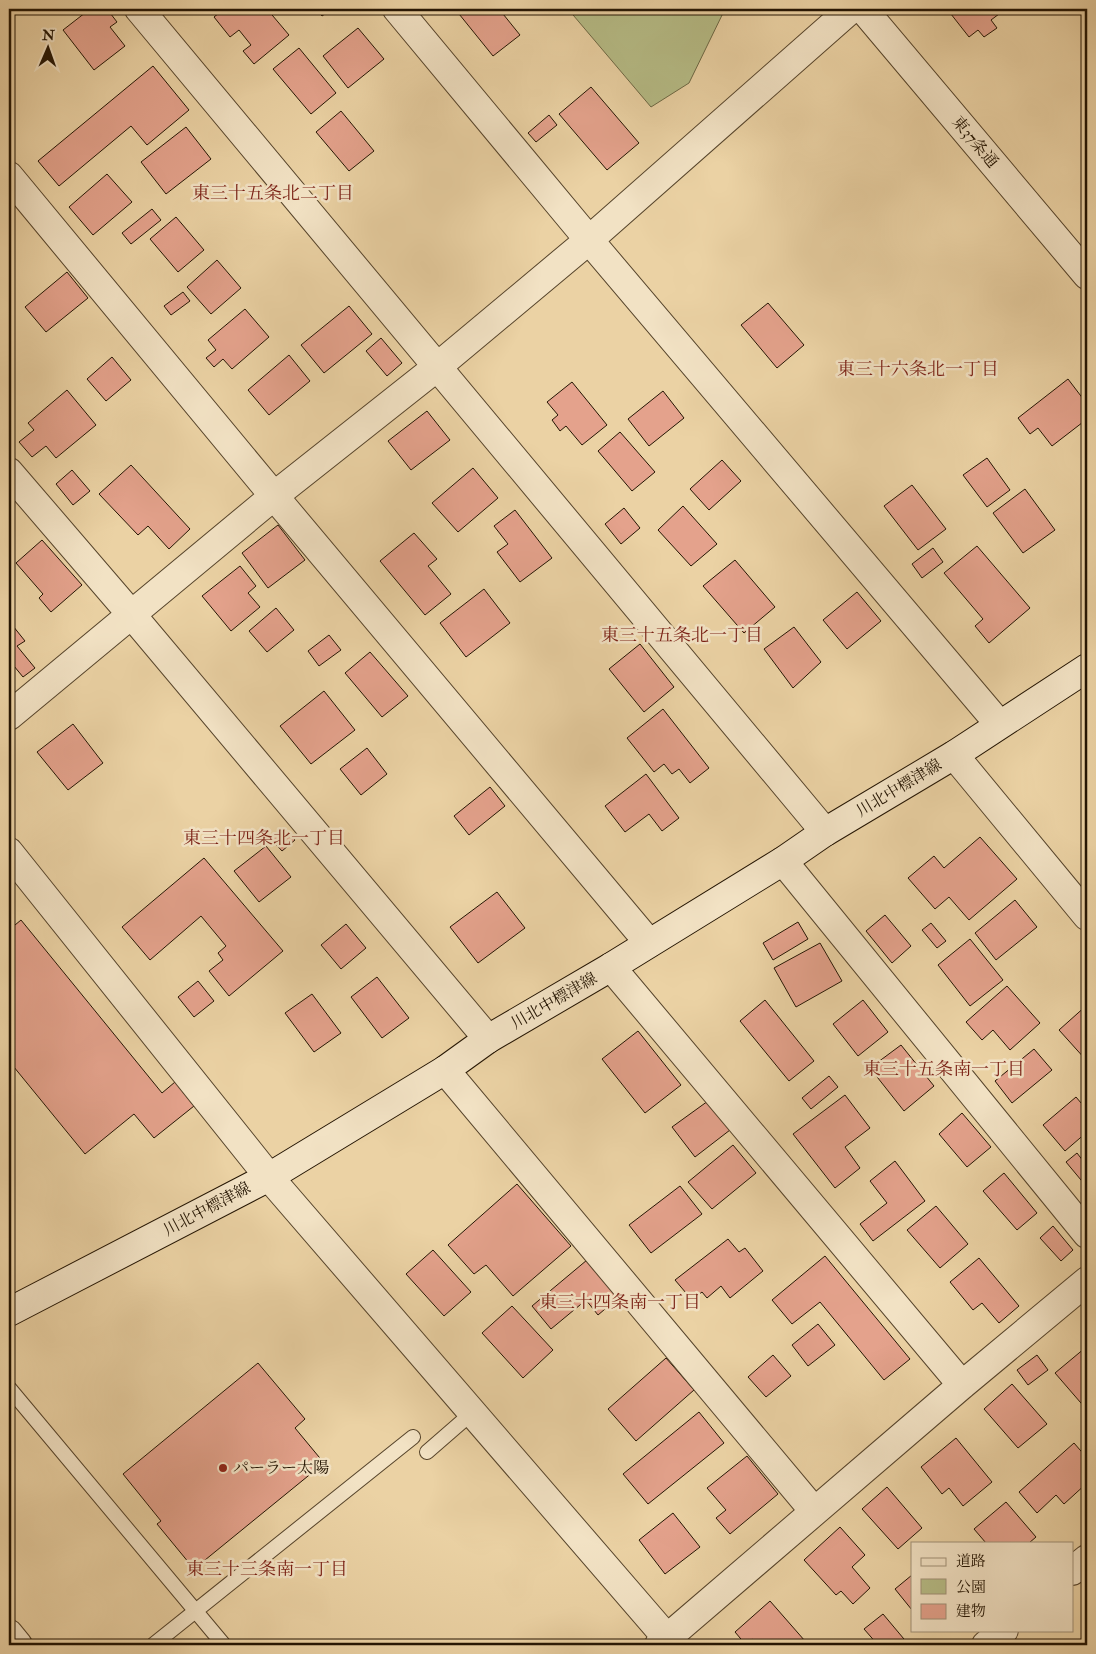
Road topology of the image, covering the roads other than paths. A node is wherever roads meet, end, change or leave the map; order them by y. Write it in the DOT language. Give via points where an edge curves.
graph roads {
  1 [pos="139,9"];
  2 [pos="397,9"];
  3 [pos="851,9"];
  4 [pos="863,9"];
  5 [pos="9,176"];
  6 [pos="589,240"];
  7 [pos="1087,275"];
  8 [pos="437,367"];
  9 [pos="9,472"];
  10 [pos="274,496"];
  11 [pos="131,614"];
  12 [pos="1087,668"];
  13 [pos="9,716"];
  14 [pos="999,724"];
  15 [pos="954,754"];
  16 [pos="825,832"];
  17 [pos="9,852"];
  18 [pos="783,861"];
  19 [pos="1087,916"];
  20 [pos="649,943"];
  21 [pos="612,967"];
  22 [pos="488,1039"];
  23 [pos="444,1070"];
  24 [pos="270,1176"];
  25 [pos="1087,1234"];
  26 [pos="1087,1281"];
  27 [pos="9,1312"];
  28 [pos="962,1385"];
  29 [pos="9,1388"];
  30 [pos="473,1412"];
  31 [pos="413,1437"];
  32 [pos="427,1452"];
  33 [pos="814,1511"];
  34 [pos="1087,1558"];
  35 [pos="1074,1569"];
  36 [pos="196,1611"];
  37 [pos="1002,1632"];
  38 [pos="9,1634"];
  39 [pos="667,1643"];
  40 [pos="18,1645"];
  41 [pos="153,1645"];
  42 [pos="224,1645"];
  43 [pos="986,1645"];
  1 -- 8 [label="street"];
  2 -- 6 [label="street"];
  3 -- 6 [label="street"];
  4 -- 7 [label="street, 東37条通"];
  5 -- 10 [label="street"];
  6 -- 8 [label="street"];
  6 -- 14 [label="street"];
  8 -- 10 [label="street"];
  8 -- 16 [label="street"];
  9 -- 11 [label="street"];
  10 -- 11 [label="street"];
  10 -- 20 [label="street"];
  11 -- 13 [label="street"];
  11 -- 22 [label="street"];
  12 -- 14 [label="street, 川北中標津線"];
  14 -- 15 [label="street, 川北中標津線"];
  15 -- 16 [label="street, 川北中標津線"];
  15 -- 19 [label="street"];
  16 -- 18 [label="street, 川北中標津線"];
  17 -- 24 [label="street"];
  18 -- 20 [label="street, 川北中標津線"];
  18 -- 25 [label="street"];
  20 -- 21 [label="street, 川北中標津線"];
  21 -- 22 [label="street, 川北中標津線"];
  21 -- 28 [label="street"];
  22 -- 23 [label="street, 川北中標津線"];
  23 -- 24 [label="street, 川北中標津線"];
  23 -- 33 [label="street"];
  24 -- 27 [label="street, 川北中標津線"];
  24 -- 30 [label="street"];
  26 -- 28 [label="street"];
  28 -- 33 [label="street"];
  29 -- 36 [label="lane"];
  30 -- 32 [label="lane"];
  30 -- 39 [label="street"];
  31 -- 36 [label="lane"];
  33 -- 39 [label="street"];
  34 -- 35 [label="street"];
  36 -- 41 [label="lane"];
  36 -- 42 [label="lane"];
  37 -- 43 [label="street"];
  38 -- 40 [label="street"];
}
